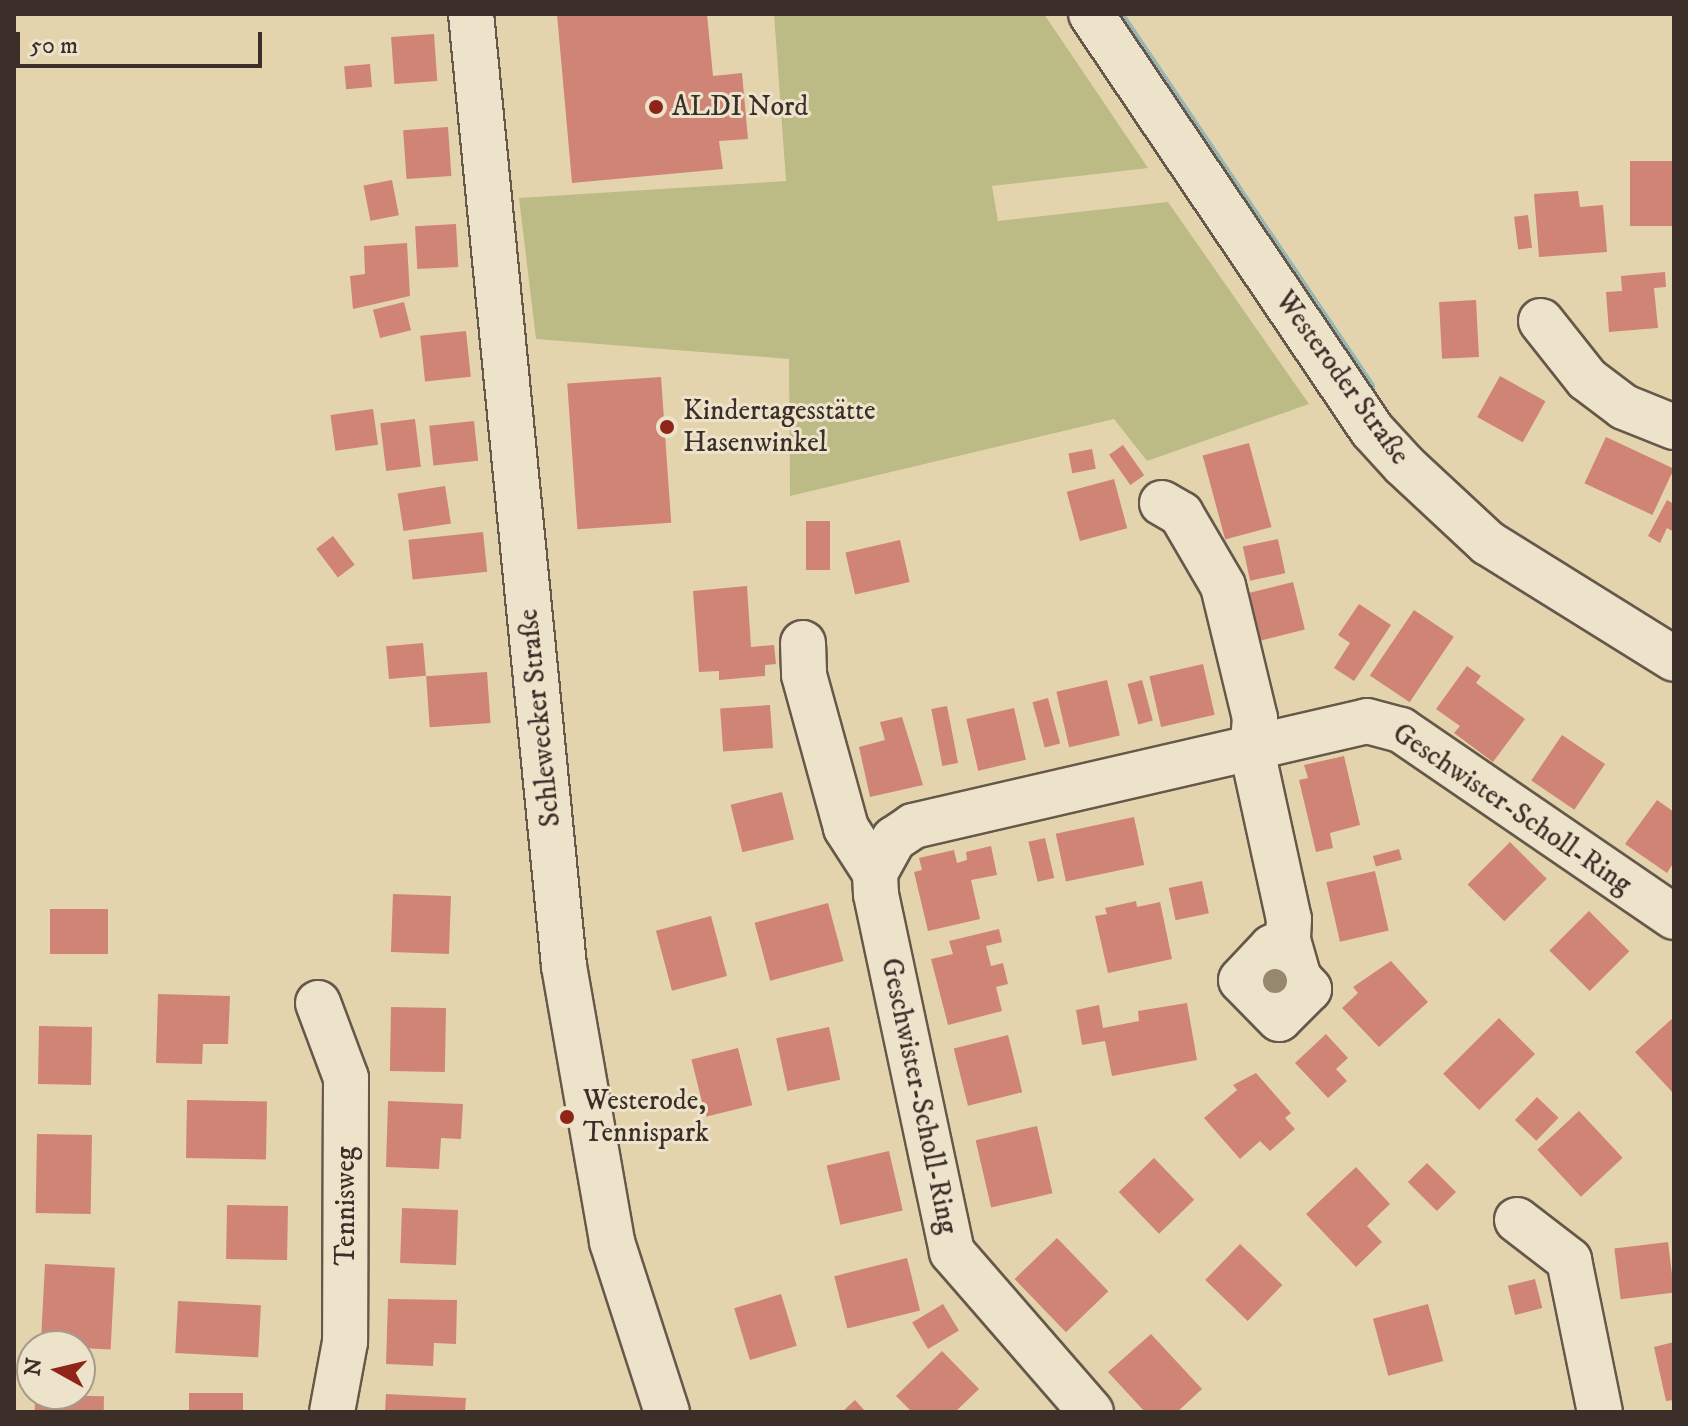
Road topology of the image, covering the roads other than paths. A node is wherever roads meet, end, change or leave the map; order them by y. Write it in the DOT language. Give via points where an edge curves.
graph roads {
  1 [pos="471,14"];
  2 [pos="1091,14"];
  3 [pos="1541,321"];
  4 [pos="1674,427"];
  5 [pos="1162,503"];
  6 [pos="803,643"];
  7 [pos="1674,659"];
  8 [pos="1252,750"];
  9 [pos="875,873"];
  10 [pos="1674,917"];
  11 [pos="1288,940"];
  12 [pos="318,1003"];
  13 [pos="1517,1220"];
  14 [pos="332,1412"];
  15 [pos="667,1412"];
  16 [pos="1091,1412"];
  17 [pos="1600,1412"];
  1 -- 15 [label="street, Schlewecker Straße" via="564,966 612,1242"];
  2 -- 7 [label="street, Westeroder Straße" via="1372,430 1488,543"];
  3 -- 4 [label="street" via="1587,379 1624,407"];
  5 -- 8 [label="street" via="1181,514 1223,586 1255,718"];
  6 -- 9 [label="street, Geschwister-Scholl-Ring" via="804,675 846,828"];
  8 -- 9 [label="street, Geschwister-Scholl-Ring" via="913,826 894,839"];
  8 -- 10 [label="street, Geschwister-Scholl-Ring" via="1367,721 1386,724"];
  8 -- 11 [label="street" via="1289,919"];
  9 -- 16 [label="street, Geschwister-Scholl-Ring" via="952,1252"];
  12 -- 14 [label="street, Tennisweg" via="346,1078 345,1342"];
  13 -- 17 [label="street" via="1569,1260"];
}
